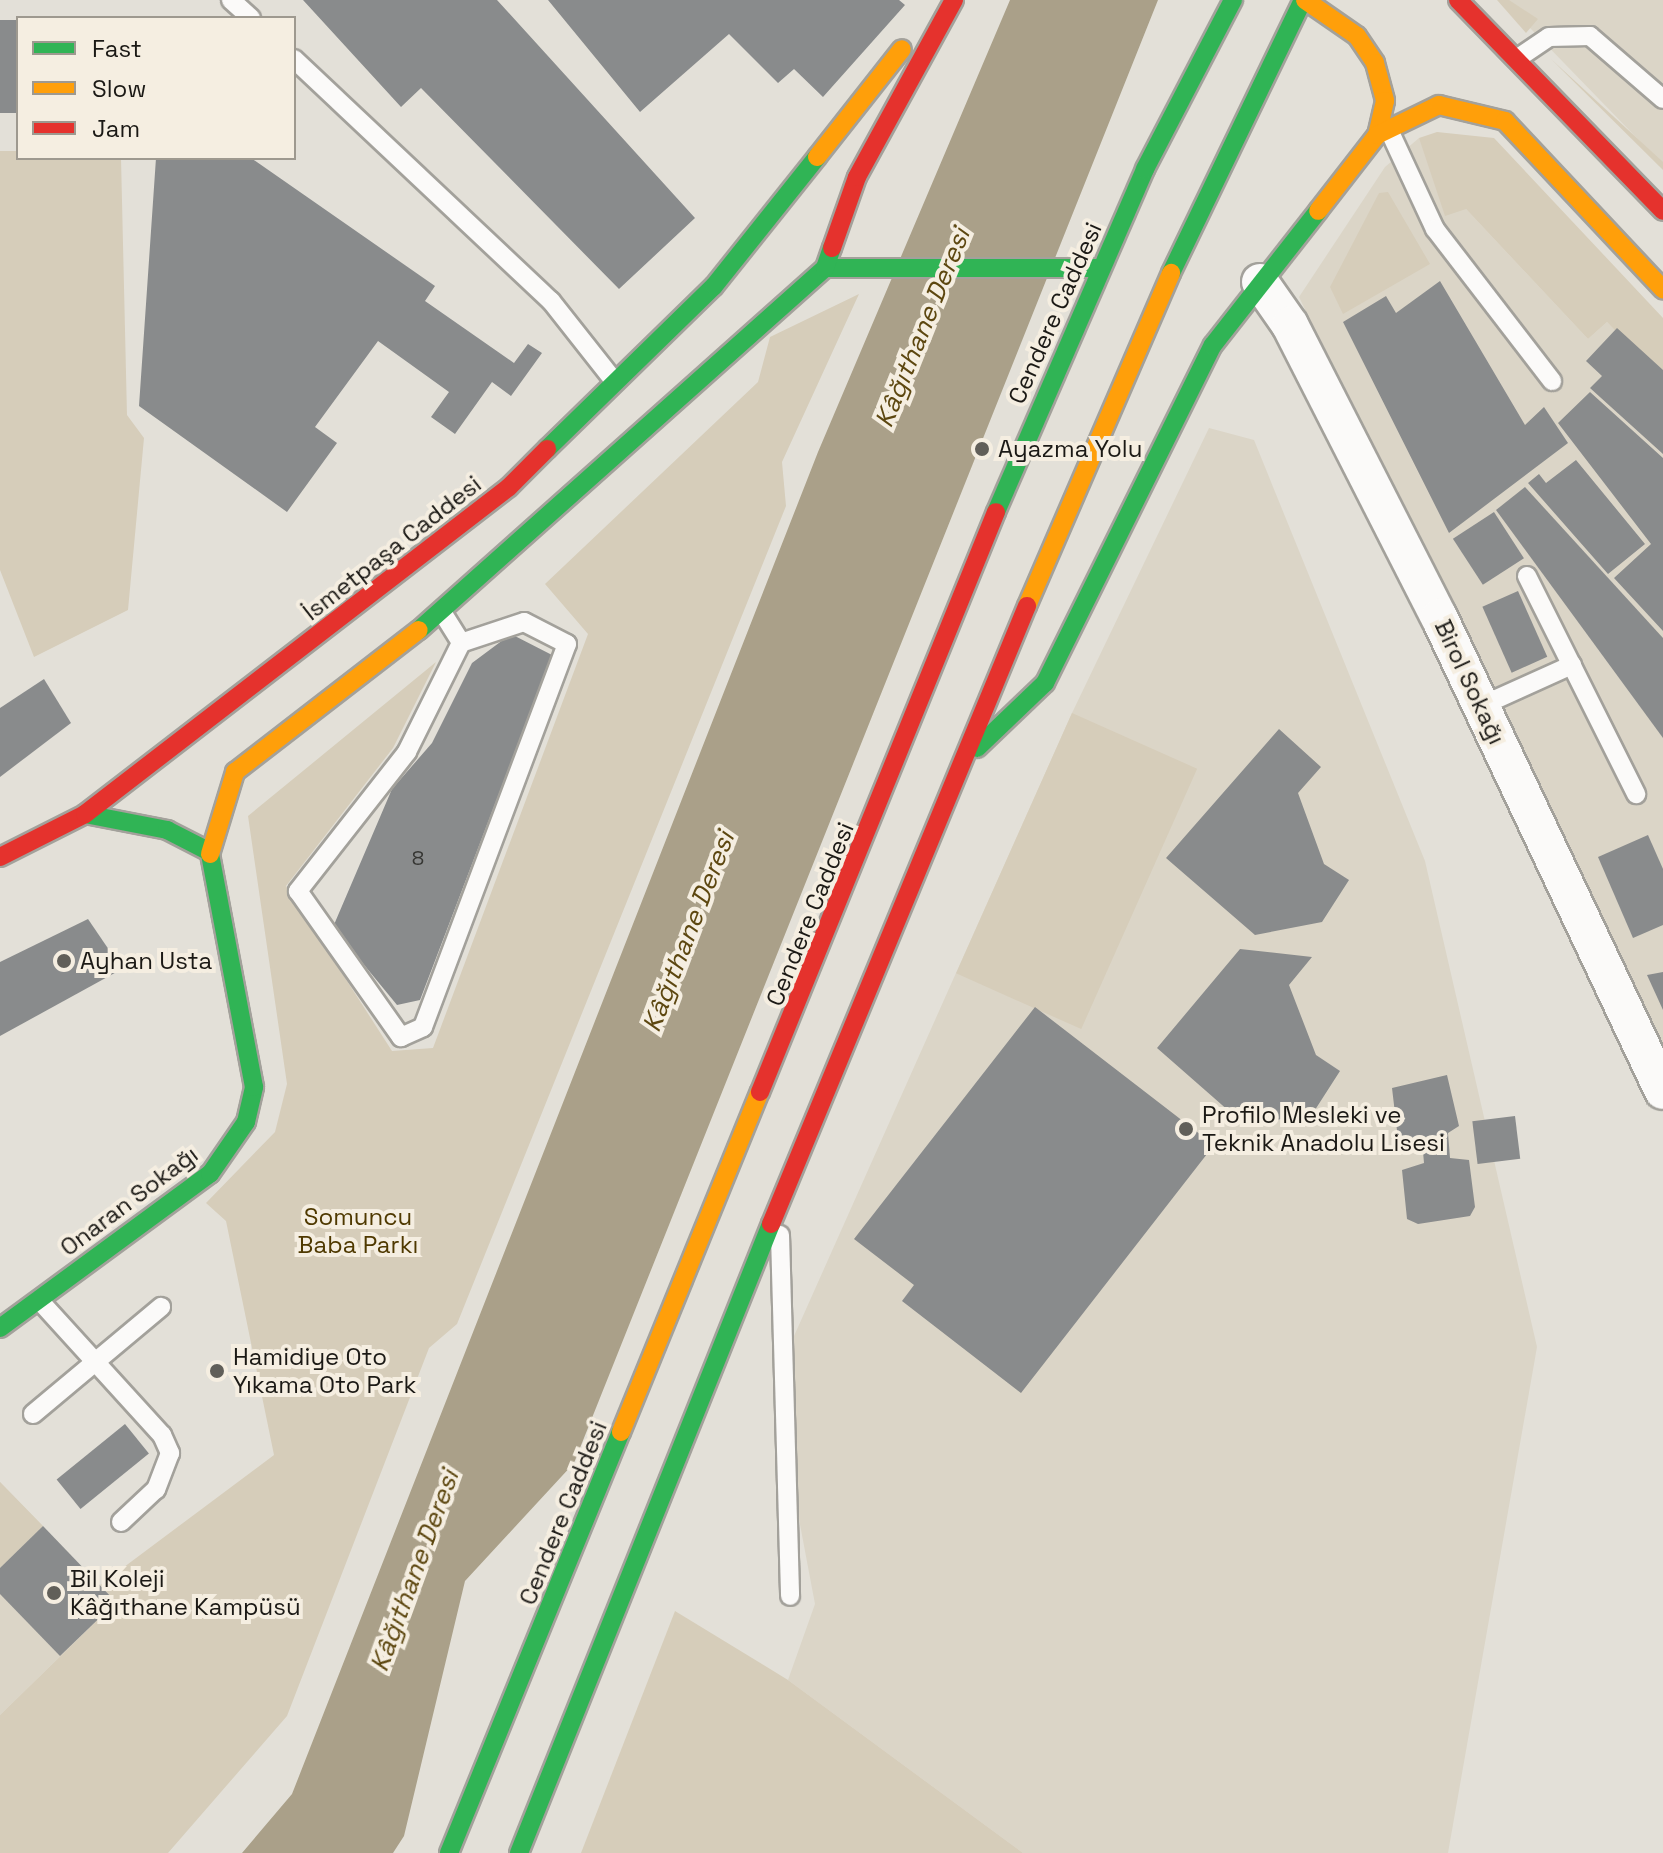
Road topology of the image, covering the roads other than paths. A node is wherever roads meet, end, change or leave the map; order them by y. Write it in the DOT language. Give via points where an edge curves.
graph roads {
  1 [pos="231,0"];
  2 [pos="931,0"];
  3 [pos="954,0"];
  4 [pos="1233,0"];
  5 [pos="1304,0"];
  6 [pos="1432,0"];
  7 [pos="1458,0"];
  8 [pos="249,16"];
  9 [pos="1478,20"];
  10 [pos="1518,58"];
  11 [pos="296,61"];
  12 [pos="1663,99"];
  13 [pos="1382,131"];
  14 [pos="1663,211"];
  15 [pos="803,250"];
  16 [pos="825,268"];
  17 [pos="1100,268"];
  18 [pos="1260,282"];
  19 [pos="1663,289"];
  20 [pos="1552,381"];
  21 [pos="617,384"];
  22 [pos="1527,576"];
  23 [pos="442,612"];
  24 [pos="461,643"];
  25 [pos="1572,665"];
  26 [pos="1481,706"];
  27 [pos="969,755"];
  28 [pos="1636,794"];
  29 [pos="85,814"];
  30 [pos="0,839"];
  31 [pos="30,842"];
  32 [pos="210,852"];
  33 [pos="0,857"];
  34 [pos="1663,1091"];
  35 [pos="780,1211"];
  36 [pos="39,1300"];
  37 [pos="161,1307"];
  38 [pos="0,1328"];
  39 [pos="92,1359"];
  40 [pos="33,1414"];
  41 [pos="121,1522"];
  42 [pos="790,1596"];
  43 [pos="449,1853"];
  44 [pos="519,1853"];
  1 -- 8 [label="lane"];
  2 -- 21 [label="main road, İsmetpaşa Caddesi" via="775,228"];
  3 -- 16 [label="main road" via="857,177"];
  4 -- 17 [label="main road, Cendere Caddesi"];
  5 -- 13 [label="main road" via="1357,36 1375,63 1385,101"];
  5 -- 27 [label="main road" via="1130,358"];
  6 -- 9 [label="main road"];
  7 -- 9 [label="main road"];
  9 -- 10 [label="main road"];
  10 -- 12 [label="lane" via="1549,37 1590,36"];
  10 -- 14 [label="main road"];
  11 -- 21 [label="lane" via="551,301"];
  13 -- 18 [label="main road"];
  13 -- 19 [label="main road" via="1439,105 1505,121 1569,181"];
  13 -- 20 [label="lane" via="1435,229"];
  15 -- 16 [label="main road"];
  16 -- 17 [label="main road"];
  16 -- 23 [label="main road"];
  17 -- 43 [label="main road, Cendere Caddesi"];
  18 -- 26 [label="street, Birol Sokağı" via="1290,325"];
  18 -- 27 [label="main road" via="1206,359 1045,683"];
  21 -- 29 [label="main road, İsmetpaşa Caddesi" via="392,582"];
  22 -- 25 [label="lane"];
  23 -- 24 [label="lane"];
  23 -- 32 [label="main road" via="235,772"];
  24 -- 24 [label="lane" via="407,752 298,891 401,1037 423,1027 567,644 524,622"];
  25 -- 26 [label="lane"];
  25 -- 28 [label="lane"];
  26 -- 34 [label="street, Birol Sokağı"];
  27 -- 35 [label="main road"];
  29 -- 31 [label="main road, İsmetpaşa Caddesi"];
  29 -- 32 [label="main road" via="167,830"];
  30 -- 31 [label="main road"];
  31 -- 33 [label="main road, İsmetpaşa Caddesi"];
  32 -- 36 [label="main road, Onaran Sokağı" via="254,1087 246,1122 210,1174"];
  35 -- 42 [label="lane"];
  35 -- 44 [label="main road" via="569,1714"];
  36 -- 38 [label="main road, Onaran Sokağı"];
  36 -- 39 [label="lane"];
  37 -- 39 [label="lane"];
  39 -- 40 [label="lane"];
  39 -- 41 [label="lane" via="170,1453 156,1489"];
}
